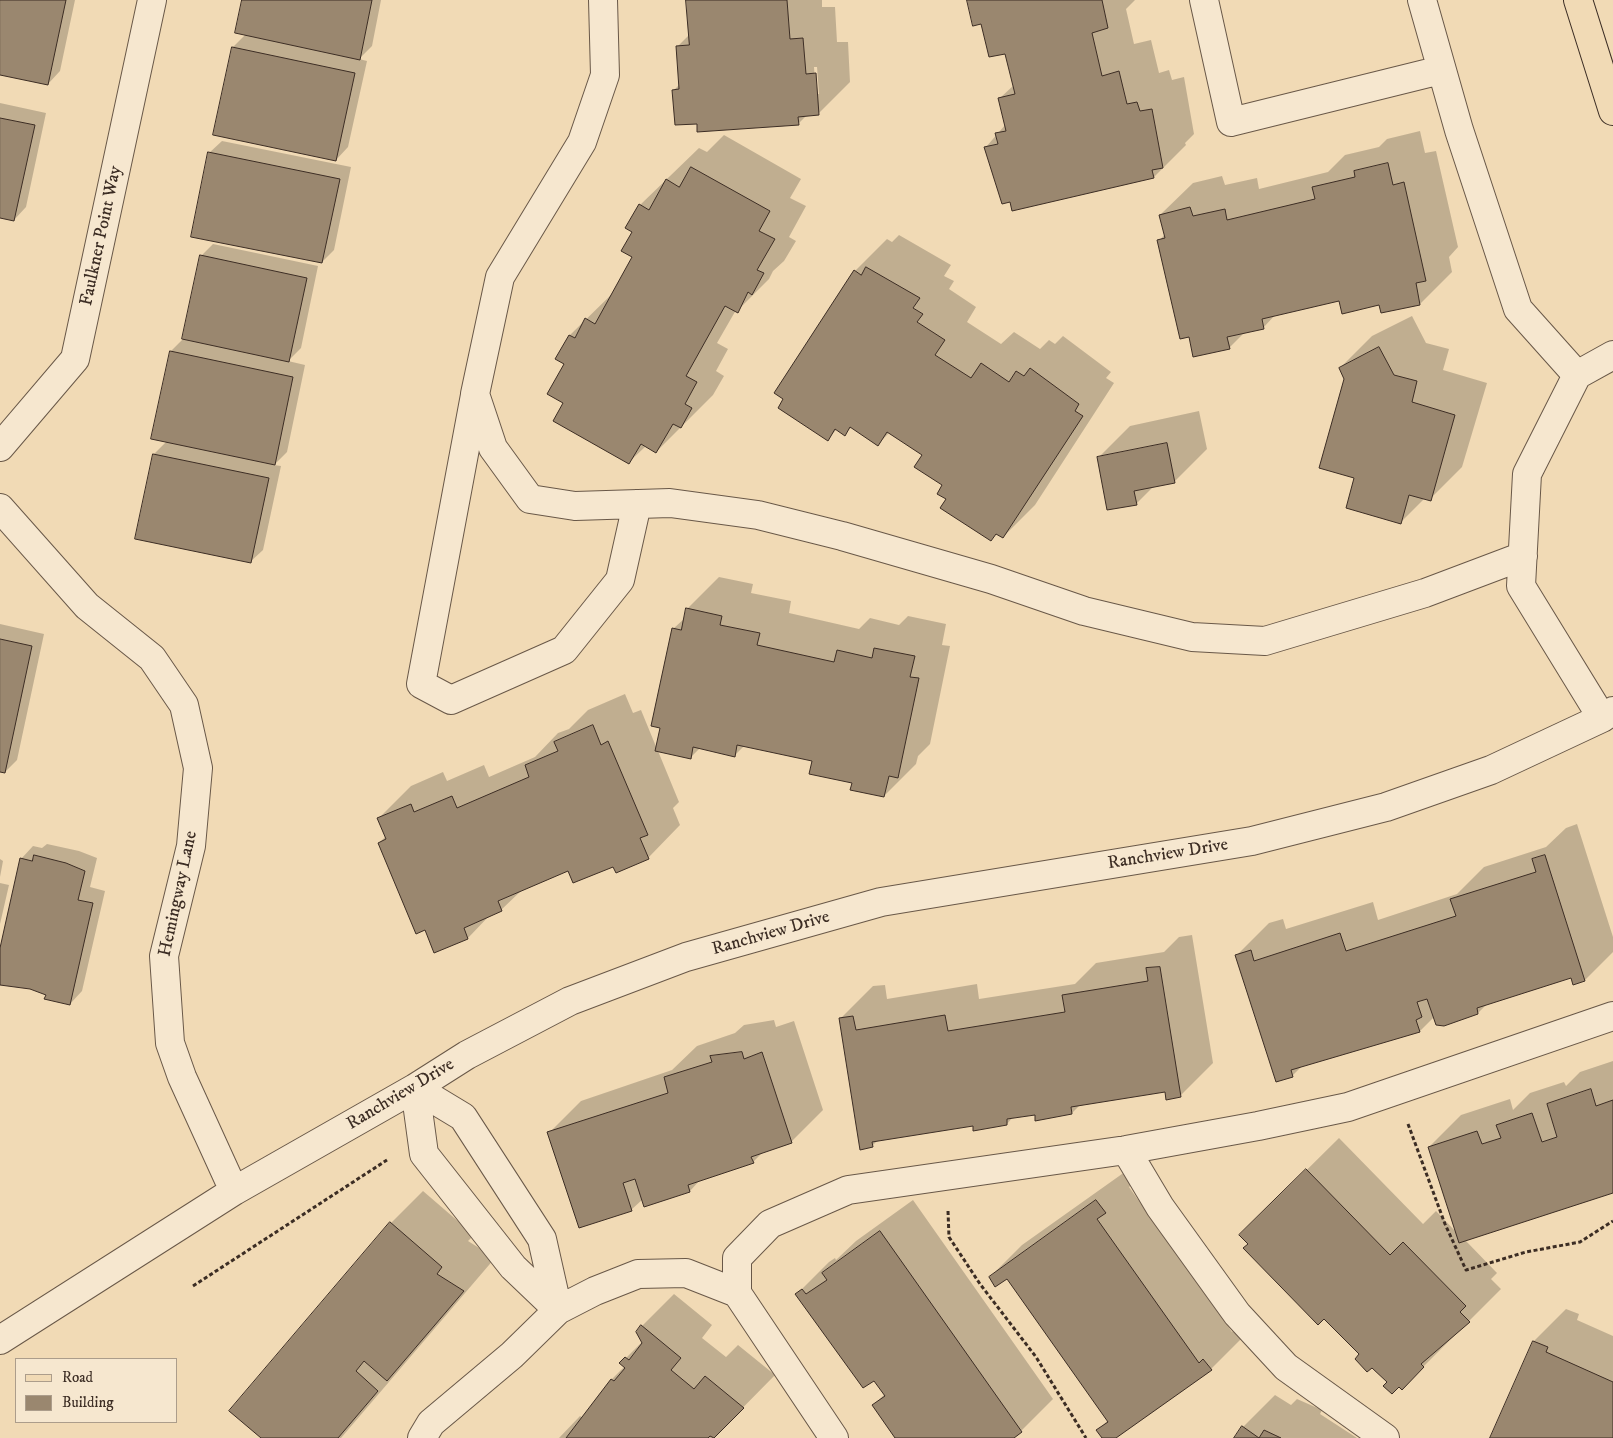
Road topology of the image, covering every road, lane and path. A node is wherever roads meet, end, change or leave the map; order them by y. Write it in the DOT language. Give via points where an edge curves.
graph roads {
  1 [pos="152,0"];
  2 [pos="603,0"];
  3 [pos="1204,0"];
  4 [pos="1422,0"];
  5 [pos="1578,0"];
  6 [pos="1441,70"];
  7 [pos="1613,111"];
  8 [pos="1613,355"];
  9 [pos="1577,375"];
  10 [pos="475,394"];
  11 [pos="0,447"];
  12 [pos="637,504"];
  13 [pos="0,508"];
  14 [pos="1523,556"];
  15 [pos="1607,715"];
  16 [pos="1613,1016"];
  17 [pos="415,1088"];
  18 [pos="1394,1091"];
  19 [pos="1126,1150"];
  20 [pos="387,1160"];
  21 [pos="946,1176"];
  22 [pos="234,1192"];
  23 [pos="1613,1221"];
  24 [pos="193,1286"];
  25 [pos="737,1293"];
  26 [pos="558,1310"];
  27 [pos="0,1340"];
  28 [pos="422,1438"];
  29 [pos="834,1438"];
  30 [pos="1086,1438"];
  31 [pos="1385,1438"];
  1 -- 11 [label="street, Faulkner Point Way" via="75,360"];
  2 -- 10 [label="street" via="605,75 582,142 500,277"];
  3 -- 6 [label="street" via="1231,122"];
  4 -- 6 [label="street"];
  5 -- 7 [label="main road"];
  6 -- 9 [label="street" via="1518,309"];
  8 -- 9 [label="street"];
  9 -- 14 [label="street" via="1527,474"];
  10 -- 12 [label="street" via="494,448 530,499 575,506"];
  10 -- 12 [label="street" via="421,684 451,700 564,650 620,580"];
  12 -- 14 [label="street" via="670,503 758,515 991,579 1084,611 1192,637 1265,641 1425,593"];
  13 -- 22 [label="street, Hemingway Lane" via="87,606 152,658 184,706 198,768 191,846 164,956 170,1043"];
  14 -- 15 [label="street" via="1521,586"];
  15 -- 17 [label="street, Ranchview Drive" via="1491,770 1386,807 1252,842 882,902 686,958 570,1001 467,1055"];
  16 -- 18 [label="street"];
  17 -- 22 [label="street, Ranchview Drive"];
  17 -- 26 [label="street" via="424,1154 513,1268"];
  17 -- 26 [label="street" via="463,1117 542,1239"];
  18 -- 19 [label="street" via="1348,1107"];
  18 -- 23 [label="path" via="1444,1224 1466,1270 1526,1252 1580,1242"];
  19 -- 21 [label="street"];
  19 -- 31 [label="street" via="1160,1207 1237,1314 1286,1367"];
  20 -- 24 [label="path"];
  21 -- 25 [label="street" via="848,1190 770,1224 738,1258"];
  21 -- 30 [label="path" via="950,1237 980,1284 1036,1357"];
  22 -- 27 [label="street, Ranchview Drive"];
  25 -- 26 [label="street" via="686,1273 638,1274"];
  25 -- 29 [label="street"];
  26 -- 28 [label="street" via="512,1355 431,1423"];
}
